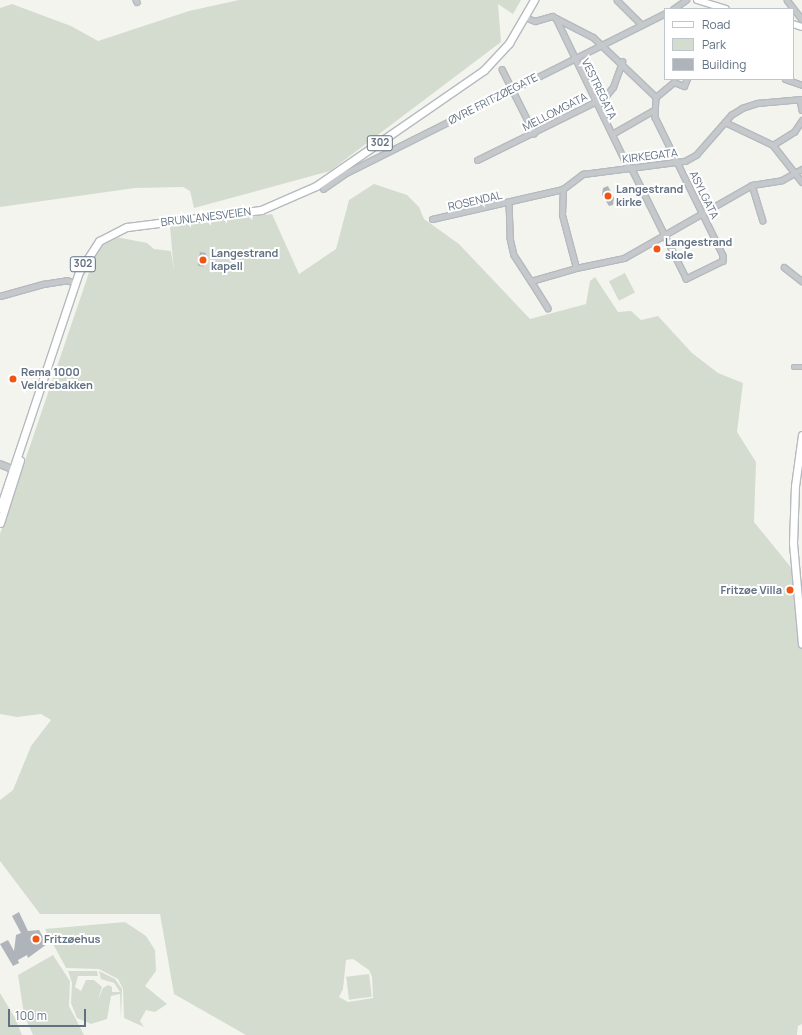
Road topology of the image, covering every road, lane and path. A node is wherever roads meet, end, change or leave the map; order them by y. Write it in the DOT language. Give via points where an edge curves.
graph roads {
  1 [pos="534,0"];
  2 [pos="617,0"];
  3 [pos="686,0"];
  4 [pos="787,0"];
  5 [pos="701,1"];
  6 [pos="674,8"];
  7 [pos="715,8"];
  8 [pos="793,8"];
  9 [pos="794,9"];
  10 [pos="664,13"];
  11 [pos="525,17"];
  12 [pos="556,18"];
  13 [pos="802,19"];
  14 [pos="642,24"];
  15 [pos="603,43"];
  16 [pos="573,57"];
  17 [pos="622,62"];
  18 [pos="502,69"];
  19 [pos="687,80"];
  20 [pos="788,80"];
  21 [pos="802,85"];
  22 [pos="512,90"];
  23 [pos="656,97"];
  24 [pos="801,99"];
  25 [pos="595,102"];
  26 [pos="654,110"];
  27 [pos="802,110"];
  28 [pos="802,120"];
  29 [pos="725,122"];
  30 [pos="534,133"];
  31 [pos="612,134"];
  32 [pos="773,145"];
  33 [pos="477,160"];
  34 [pos="678,162"];
  35 [pos="629,168"];
  36 [pos="802,169"];
  37 [pos="794,173"];
  38 [pos="802,182"];
  39 [pos="752,185"];
  40 [pos="323,189"];
  41 [pos="563,189"];
  42 [pos="509,202"];
  43 [pos="703,214"];
  44 [pos="432,219"];
  45 [pos="763,220"];
  46 [pos="665,236"];
  47 [pos="724,260"];
  48 [pos="784,266"];
  49 [pos="576,268"];
  50 [pos="531,280"];
  51 [pos="802,281"];
  52 [pos="75,283"];
  53 [pos="0,296"];
  54 [pos="548,308"];
  55 [pos="794,366"];
  56 [pos="802,367"];
  57 [pos="802,435"];
  58 [pos="0,464"];
  59 [pos="15,470"];
  60 [pos="0,508"];
  61 [pos="0,524"];
  62 [pos="802,644"];
  1 -- 11 [label="main road, BRUNLANESVEIEN / 302"];
  2 -- 14 [label="street"];
  3 -- 6 [label="street"];
  4 -- 8 [label="street"];
  5 -- 7 [label="main road"];
  9 -- 13 [label="street"];
  10 -- 14 [label="street, ØVRE FRITZØEGATE"];
  11 -- 12 [label="street" via="535,21"];
  11 -- 52 [label="main road, BRUNLANESVEIEN / 302" via="509,43 484,70 321,183 289,199 252,212 116,230 92,249"];
  12 -- 15 [label="street"];
  12 -- 16 [label="street, VESTREGATA"];
  14 -- 15 [label="street, ØVRE FRITZØEGATE"];
  15 -- 16 [label="street, ØVRE FRITZØEGATE"];
  15 -- 17 [label="street"];
  16 -- 22 [label="street, ØVRE FRITZØEGATE"];
  16 -- 25 [label="street, VESTREGATA"];
  17 -- 23 [label="street"];
  17 -- 25 [label="street, MELLOMGATA" via="611,91"];
  18 -- 22 [label="street"];
  19 -- 23 [label="street" via="684,86 674,82"];
  20 -- 21 [label="street"];
  22 -- 30 [label="street"];
  22 -- 40 [label="street, ØVRE FRITZØEGATE" via="346,173"];
  23 -- 26 [label="street"];
  24 -- 27 [label="street"];
  24 -- 29 [label="street, KIRKEGATA" via="750,105 736,112"];
  25 -- 30 [label="street, MELLOMGATA"];
  25 -- 31 [label="street, VESTREGATA"];
  26 -- 31 [label="street"];
  26 -- 34 [label="street, ASYLGATA"];
  28 -- 32 [label="street" via="794,132"];
  29 -- 32 [label="street"];
  29 -- 34 [label="street, KIRKEGATA" via="696,155"];
  30 -- 33 [label="street, MELLOMGATA"];
  31 -- 35 [label="street, VESTREGATA"];
  32 -- 37 [label="street"];
  34 -- 35 [label="street, KIRKEGATA"];
  34 -- 43 [label="street, ASYLGATA"];
  35 -- 41 [label="street, KIRKEGATA" via="583,174"];
  35 -- 46 [label="street, VESTREGATA"];
  36 -- 37 [label="street"];
  37 -- 38 [label="street"];
  37 -- 39 [label="street" via="782,180"];
  39 -- 43 [label="street"];
  39 -- 45 [label="street"];
  41 -- 42 [label="street, KIRKEGATA"];
  41 -- 49 [label="street" via="562,215"];
  42 -- 44 [label="street, ROSENDAL"];
  42 -- 50 [label="street, ROSENDAL" via="510,238 514,255"];
  43 -- 46 [label="street"];
  43 -- 47 [label="street, ASYLGATA"];
  46 -- 47 [label="street, VESTREGATA" via="687,280"];
  46 -- 49 [label="street" via="624,258"];
  48 -- 51 [label="street"];
  49 -- 50 [label="street"];
  50 -- 54 [label="street, ROSENDAL"];
  52 -- 53 [label="street" via="67,280 43,284"];
  52 -- 59 [label="main road, BRUNLANESVEIEN / 302"];
  55 -- 56 [label="street"];
  57 -- 62 [label="main road" via="795,486 793,543"];
  58 -- 59 [label="street"];
  59 -- 60 [label="main road, BRUNLANESVEIEN / 302"];
  59 -- 61 [label="main road, BRUNLANESVEIEN / 302"];
}
